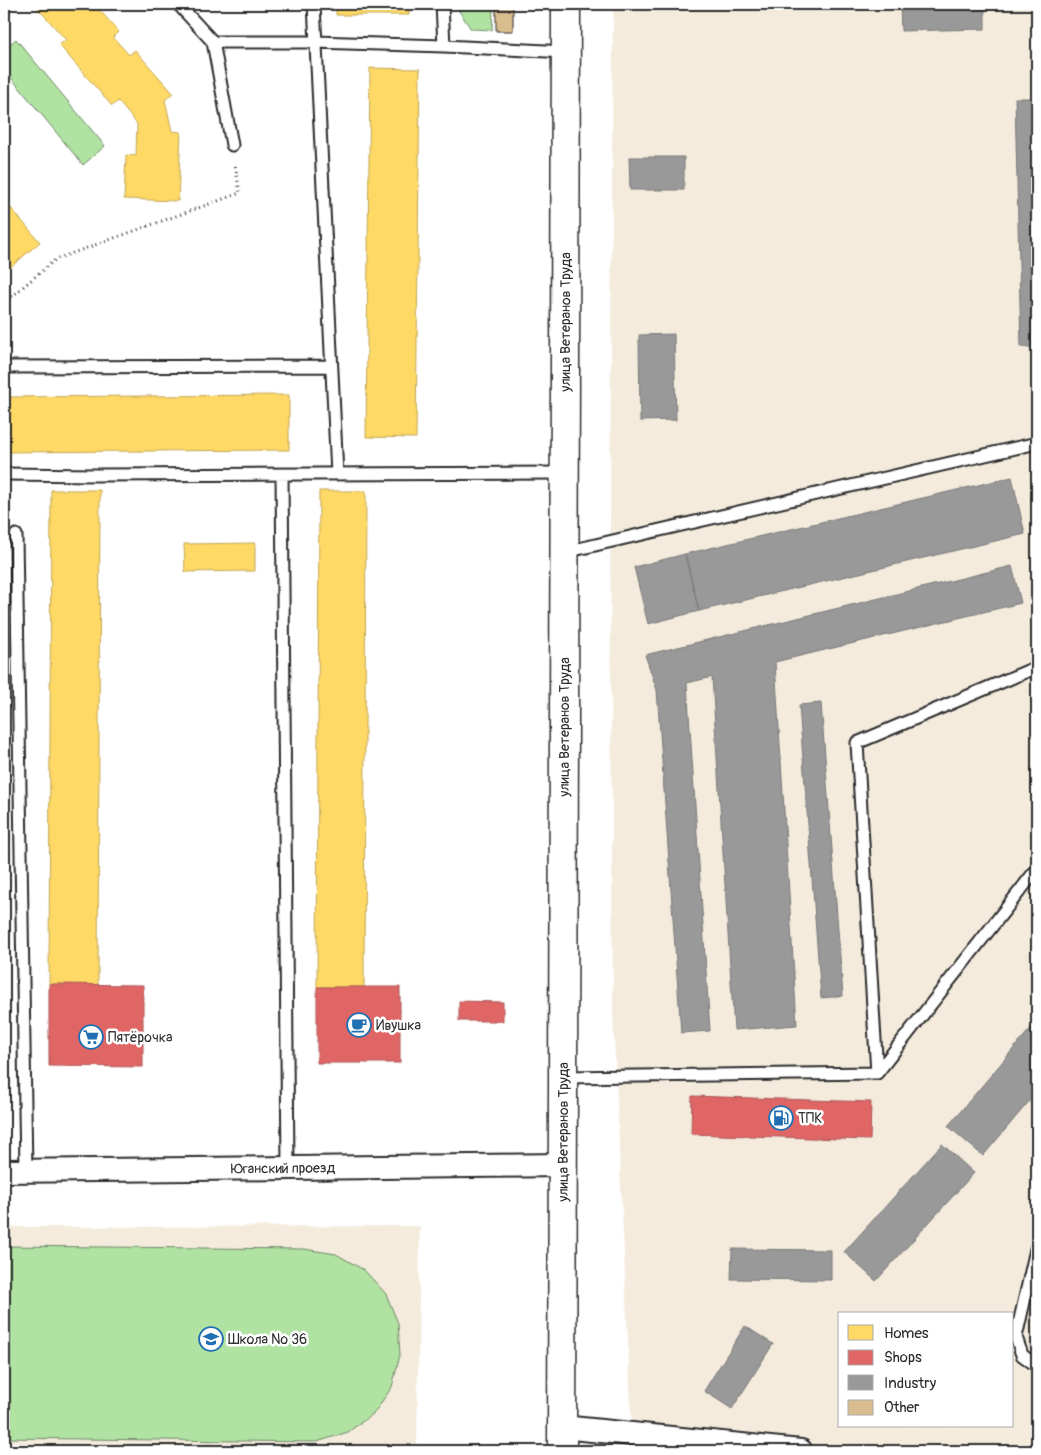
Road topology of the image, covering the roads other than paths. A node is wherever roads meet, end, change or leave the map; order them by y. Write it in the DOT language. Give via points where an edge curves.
graph roads {
  1 [pos="178,4"];
  2 [pos="314,4"];
  3 [pos="442,4"];
  4 [pos="566,4"];
  5 [pos="213,42"];
  6 [pos="315,42"];
  7 [pos="444,46"];
  8 [pos="566,52"];
  9 [pos="232,145"];
  10 [pos="331,366"];
  11 [pos="4,368"];
  12 [pos="1037,443"];
  13 [pos="565,472"];
  14 [pos="4,474"];
  15 [pos="282,474"];
  16 [pos="337,474"];
  17 [pos="16,535"];
  18 [pos="565,552"];
  19 [pos="1037,667"];
  20 [pos="1037,869"];
  21 [pos="877,1073"];
  22 [pos="562,1077"];
  23 [pos="562,1165"];
  24 [pos="288,1168"];
  25 [pos="4,1171"];
  26 [pos="26,1171"];
  27 [pos="1037,1245"];
  28 [pos="1037,1366"];
  29 [pos="562,1439"];
  30 [pos="801,1451"];
  1 -- 5 [label="lane"];
  2 -- 6 [label="lane"];
  3 -- 7 [label="lane"];
  4 -- 8 [label="main road, улица Ветеранов Труда"];
  5 -- 6 [label="lane"];
  5 -- 9 [label="lane"];
  6 -- 7 [label="lane"];
  6 -- 10 [label="lane"];
  7 -- 8 [label="lane"];
  8 -- 13 [label="main road, улица Ветеранов Труда"];
  10 -- 11 [label="lane"];
  10 -- 16 [label="lane"];
  12 -- 18 [label="lane"];
  13 -- 16 [label="lane"];
  13 -- 18 [label="main road, улица Ветеранов Труда"];
  14 -- 15 [label="lane"];
  15 -- 16 [label="lane"];
  15 -- 24 [label="lane"];
  17 -- 26 [label="lane"];
  18 -- 22 [label="main road, улица Ветеранов Труда"];
  19 -- 21 [label="lane" via="857,743"];
  20 -- 21 [label="lane"];
  21 -- 22 [label="lane"];
  22 -- 23 [label="main road, улица Ветеранов Труда"];
  23 -- 24 [label="street, Юганский проезд"];
  23 -- 29 [label="main road, улица Ветеранов Труда"];
  24 -- 26 [label="street, Юганский проезд"];
  25 -- 26 [label="street, Юганский проезд"];
  27 -- 28 [label="lane" via="1016,1337 1022,1355"];
  29 -- 30 [label="street"];
}
